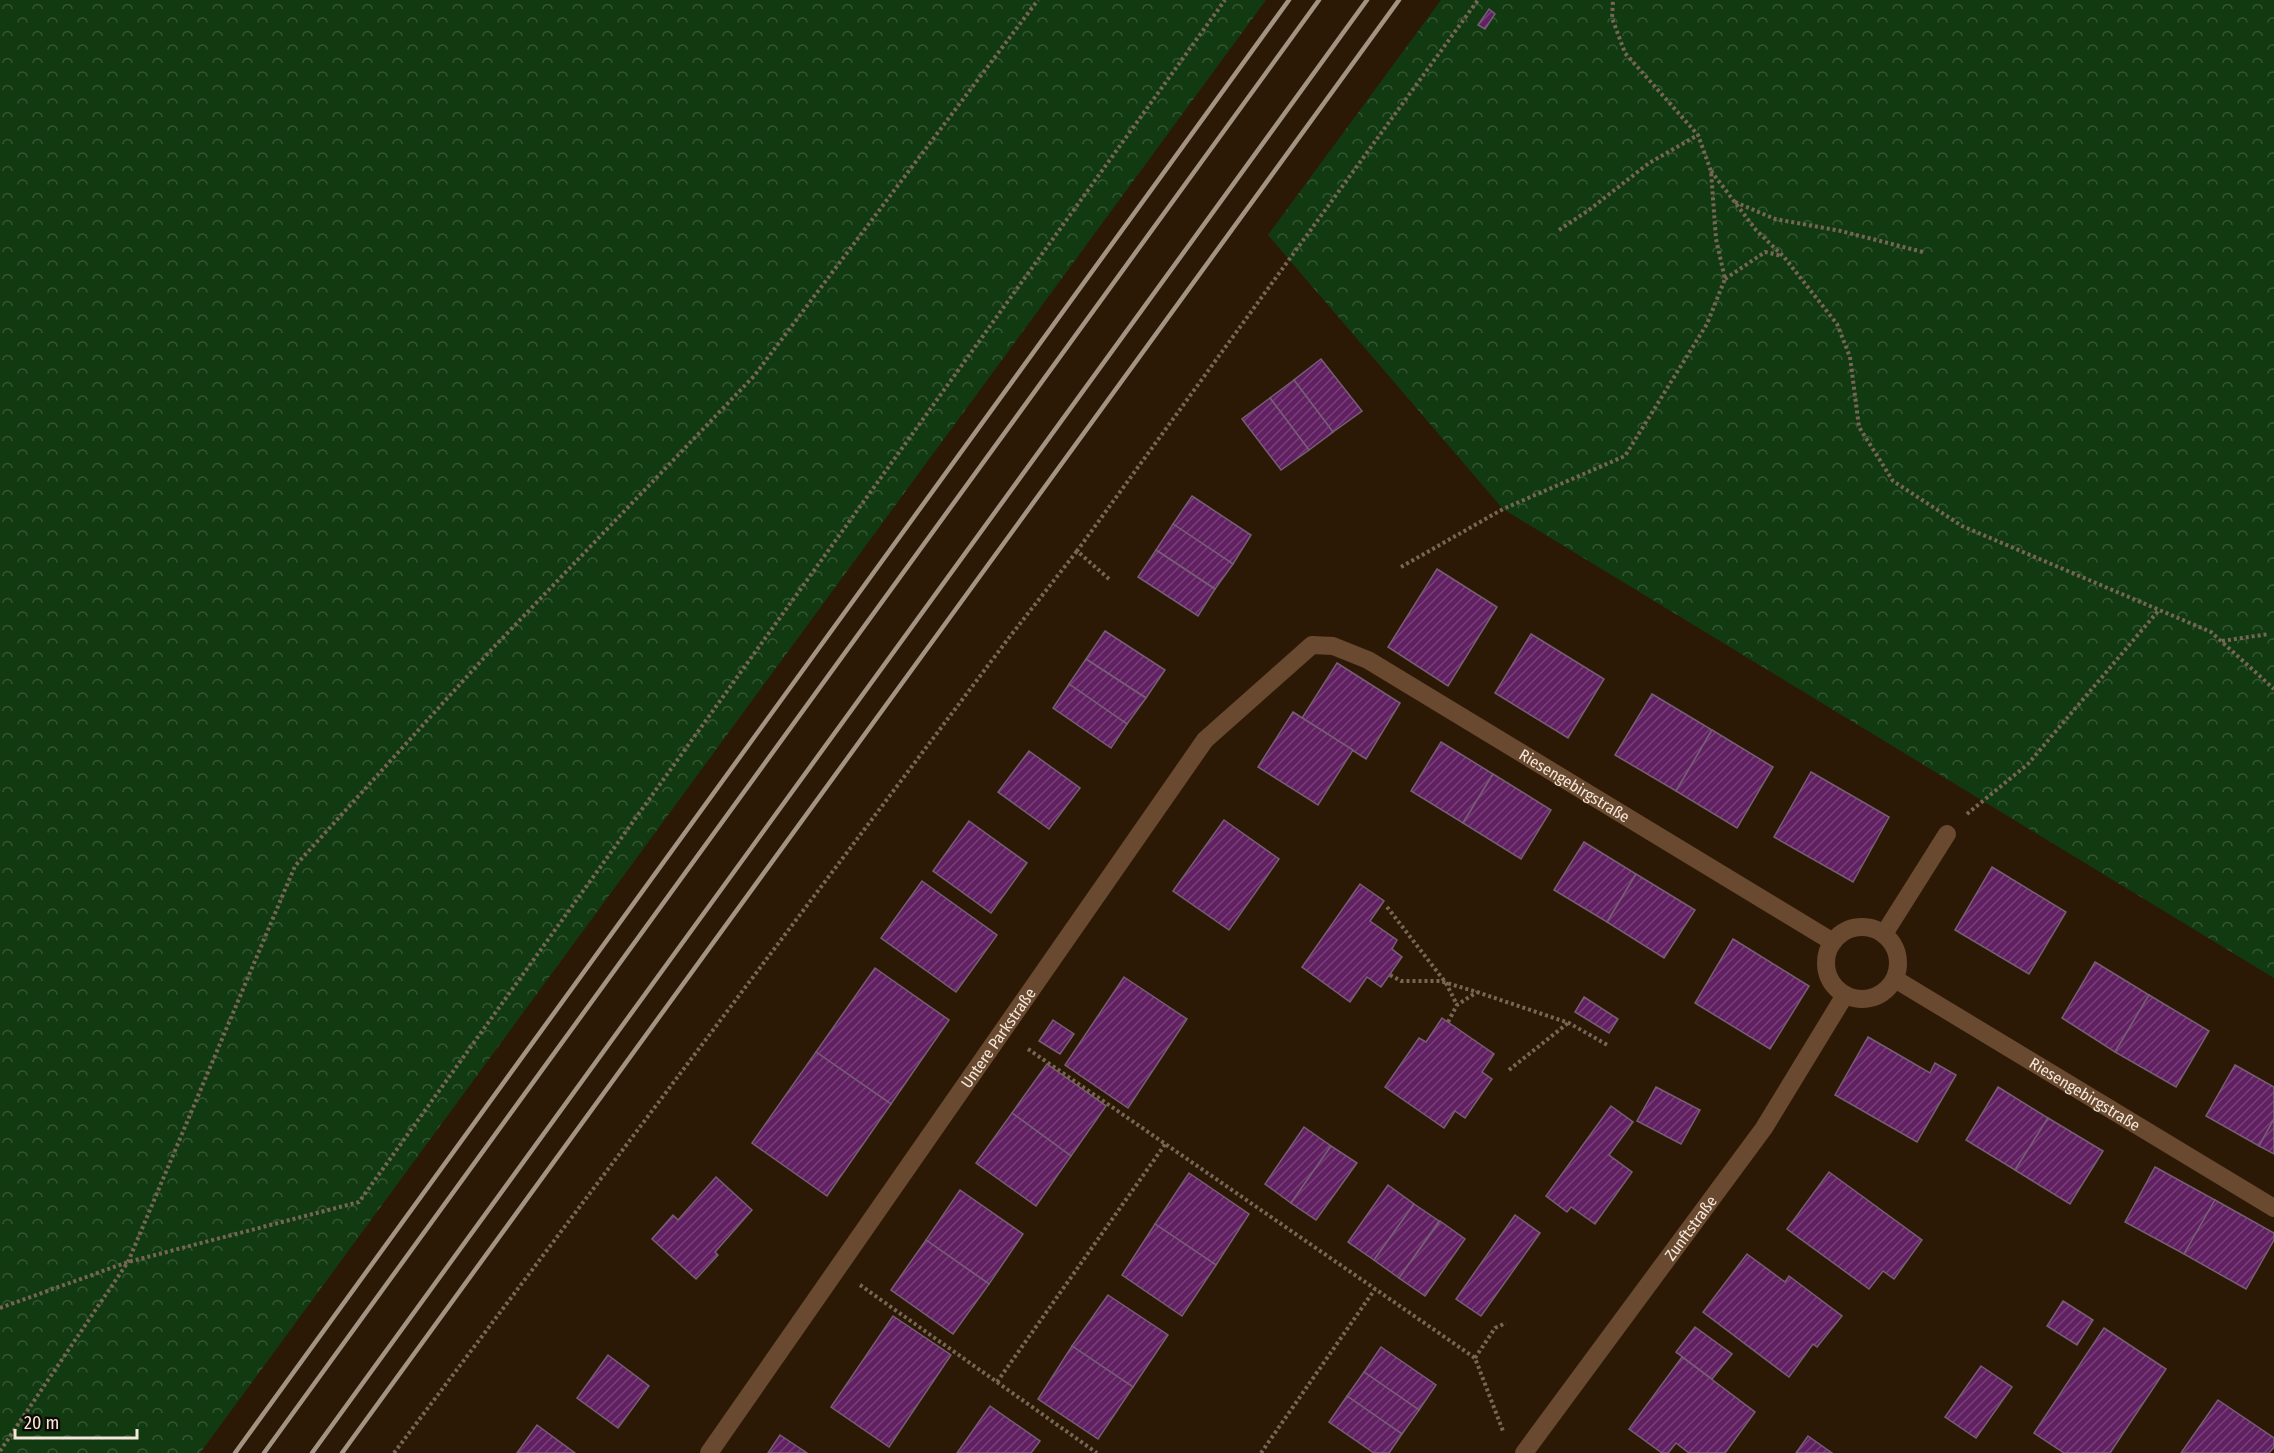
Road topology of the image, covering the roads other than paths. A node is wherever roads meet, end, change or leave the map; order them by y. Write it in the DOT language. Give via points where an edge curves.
graph roads {
  1 [pos="1312,645"];
  2 [pos="1947,834"];
  3 [pos="1884,934"];
  4 [pos="1833,942"];
  5 [pos="1895,979"];
  6 [pos="1845,995"];
  7 [pos="2274,1209"];
  8 [pos="710,1453"];
  9 [pos="1524,1453"];
  1 -- 4 [label="street, Riesengebirgstraße" via="1334,646 1368,660"];
  1 -- 8 [label="street, Untere Parkstraße" via="1205,740"];
  2 -- 3 [label="street"];
  3 -- 4 [label="street" via="1866,926 1857,927 1840,934"];
  3 -- 5 [label="street" via="1898,954"];
  4 -- 6 [label="street" via="1828,951 1827,971"];
  5 -- 6 [label="street" via="1874,997"];
  5 -- 7 [label="street, Riesengebirgstraße"];
  6 -- 9 [label="street, Zunftstraße" via="1764,1128"];
}
